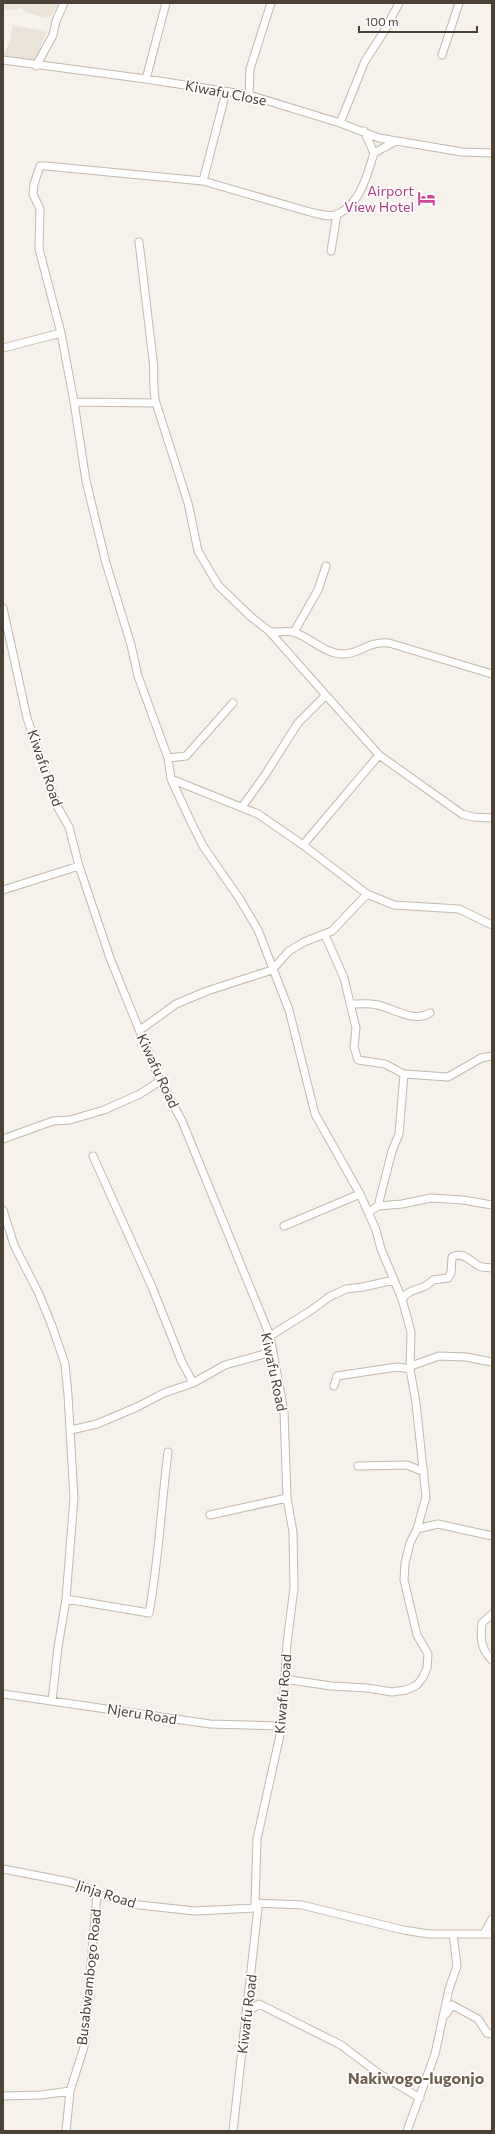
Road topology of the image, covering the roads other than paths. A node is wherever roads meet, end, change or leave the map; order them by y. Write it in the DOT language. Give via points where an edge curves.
graph roads {
  1 [pos="64,3"];
  2 [pos="166,3"];
  3 [pos="271,3"];
  4 [pos="398,3"];
  5 [pos="459,3"];
  6 [pos="442,55"];
  7 [pos="3,60"];
  8 [pos="36,66"];
  9 [pos="146,79"];
  10 [pos="226,92"];
  11 [pos="249,95"];
  12 [pos="340,123"];
  13 [pos="364,131"];
  14 [pos="396,141"];
  15 [pos="374,153"];
  16 [pos="492,153"];
  17 [pos="203,181"];
  18 [pos="338,214"];
  19 [pos="139,242"];
  20 [pos="331,251"];
  21 [pos="61,333"];
  22 [pos="3,348"];
  23 [pos="74,402"];
  24 [pos="156,403"];
  25 [pos="326,566"];
  26 [pos="3,608"];
  27 [pos="268,631"];
  28 [pos="294,632"];
  29 [pos="492,674"];
  30 [pos="325,696"];
  31 [pos="233,704"];
  32 [pos="379,755"];
  33 [pos="168,758"];
  34 [pos="171,779"];
  35 [pos="242,807"];
  36 [pos="492,818"];
  37 [pos="303,845"];
  38 [pos="79,866"];
  39 [pos="3,890"];
  40 [pos="367,894"];
  41 [pos="492,925"];
  42 [pos="325,935"];
  43 [pos="272,970"];
  44 [pos="350,1004"];
  45 [pos="430,1013"];
  46 [pos="140,1030"];
  47 [pos="492,1056"];
  48 [pos="404,1074"];
  49 [pos="160,1081"];
  50 [pos="3,1139"];
  51 [pos="93,1156"];
  52 [pos="360,1194"];
  53 [pos="492,1205"];
  54 [pos="378,1206"];
  55 [pos="3,1210"];
  56 [pos="369,1212"];
  57 [pos="284,1226"];
  58 [pos="492,1268"];
  59 [pos="394,1280"];
  60 [pos="402,1299"];
  61 [pos="270,1336"];
  62 [pos="272,1352"];
  63 [pos="492,1362"];
  64 [pos="411,1367"];
  65 [pos="193,1383"];
  66 [pos="334,1386"];
  67 [pos="71,1430"];
  68 [pos="168,1452"];
  69 [pos="358,1466"];
  70 [pos="424,1472"];
  71 [pos="286,1498"];
  72 [pos="210,1514"];
  73 [pos="417,1529"];
  74 [pos="492,1536"];
  75 [pos="66,1599"];
  76 [pos="492,1614"];
  77 [pos="492,1660"];
  78 [pos="284,1679"];
  79 [pos="3,1694"];
  80 [pos="52,1701"];
  81 [pos="282,1726"];
  82 [pos="3,1869"];
  83 [pos="97,1894"];
  84 [pos="256,1906"];
  85 [pos="492,1919"];
  86 [pos="488,1933"];
  87 [pos="453,1934"];
  88 [pos="246,2013"];
  89 [pos="444,2018"];
  90 [pos="492,2034"];
  91 [pos="70,2091"];
  92 [pos="3,2096"];
  93 [pos="420,2098"];
  94 [pos="66,2131"];
  95 [pos="233,2131"];
  96 [pos="408,2131"];
  1 -- 8 [label="street" via="53,35"];
  2 -- 9 [label="street"];
  3 -- 11 [label="street" via="250,69"];
  4 -- 12 [label="street" via="386,30 365,61"];
  5 -- 6 [label="street"];
  7 -- 8 [label="street, Kiwafu Close"];
  8 -- 9 [label="street, Kiwafu Close"];
  9 -- 10 [label="street, Kiwafu Close"];
  10 -- 11 [label="street, Kiwafu Close"];
  10 -- 17 [label="street"];
  11 -- 12 [label="street, Kiwafu Close"];
  12 -- 13 [label="street, Kiwafu Close"];
  13 -- 14 [label="street, Kiwafu Close" via="379,138"];
  13 -- 15 [label="street"];
  14 -- 15 [label="street"];
  14 -- 16 [label="street, Kiwafu Close" via="462,152"];
  15 -- 18 [label="street" via="362,189"];
  17 -- 18 [label="street" via="310,212"];
  17 -- 21 [label="street" via="40,166 34,184 34,194 40,209 39,248"];
  18 -- 20 [label="street"];
  19 -- 24 [label="street"];
  21 -- 22 [label="street"];
  21 -- 23 [label="street"];
  23 -- 24 [label="street"];
  23 -- 33 [label="street" via="86,481 106,563 138,676"];
  24 -- 27 [label="street" via="188,503 198,551 218,585"];
  25 -- 28 [label="street" via="318,590"];
  26 -- 38 [label="street, Kiwafu Road" via="27,718 57,806 69,827"];
  27 -- 28 [label="street"];
  27 -- 30 [label="street"];
  28 -- 29 [label="street" via="338,654 352,653 378,642 389,643"];
  30 -- 32 [label="street"];
  30 -- 35 [label="street" via="298,723"];
  31 -- 33 [label="street" via="186,756"];
  32 -- 36 [label="street" via="462,814 473,818"];
  32 -- 37 [label="street"];
  33 -- 34 [label="street"];
  34 -- 35 [label="street"];
  34 -- 43 [label="street" via="203,846 258,930"];
  35 -- 37 [label="street" via="258,814"];
  37 -- 40 [label="street"];
  38 -- 39 [label="street"];
  38 -- 46 [label="street, Kiwafu Road" via="110,958"];
  40 -- 41 [label="street" via="394,905 459,909"];
  40 -- 42 [label="street" via="345,920"];
  42 -- 43 [label="street" via="304,942 289,951"];
  42 -- 44 [label="street" via="344,978"];
  43 -- 46 [label="street" via="176,1004"];
  43 -- 52 [label="street" via="289,1010 315,1114"];
  44 -- 45 [label="street" via="378,1005 417,1018"];
  44 -- 48 [label="street" via="356,1028 354,1047 358,1060 385,1064"];
  46 -- 49 [label="street, Kiwafu Road"];
  47 -- 48 [label="street" via="481,1058 448,1077"];
  48 -- 54 [label="street" via="399,1134"];
  49 -- 50 [label="street" via="140,1094 104,1110 70,1120 53,1121"];
  49 -- 61 [label="street, Kiwafu Road" via="182,1121"];
  51 -- 65 [label="street"];
  52 -- 56 [label="street"];
  52 -- 57 [label="street"];
  53 -- 54 [label="street" via="431,1198"];
  54 -- 56 [label="street"];
  55 -- 67 [label="street" via="14,1245 39,1294 65,1364"];
  56 -- 59 [label="street"];
  58 -- 60 [label="street" via="479,1266 466,1257 455,1255 452,1257 451,1273 448,1278 433,1280 428,1286 406,1293"];
  59 -- 60 [label="street"];
  59 -- 61 [label="street" via="346,1289 329,1297"];
  60 -- 64 [label="street" via="411,1332"];
  61 -- 62 [label="street, Kiwafu Road"];
  62 -- 65 [label="street" via="225,1365"];
  62 -- 71 [label="street, Kiwafu Road" via="284,1412"];
  63 -- 64 [label="street" via="440,1356"];
  64 -- 66 [label="street" via="337,1376"];
  64 -- 70 [label="street"];
  65 -- 67 [label="street" via="182,1385 137,1408 97,1424"];
  67 -- 75 [label="street" via="74,1498"];
  68 -- 75 [label="street" via="160,1508 156,1573 148,1612"];
  69 -- 70 [label="street" via="407,1465"];
  70 -- 73 [label="street" via="426,1497"];
  71 -- 72 [label="street"];
  71 -- 78 [label="street, Kiwafu Road" via="293,1532 294,1588"];
  73 -- 74 [label="street" via="438,1524"];
  73 -- 78 [label="street" via="408,1550 404,1580 417,1635 428,1654 427,1668 417,1685 392,1692"];
  75 -- 80 [label="street"];
  76 -- 77 [label="street" via="482,1623 480,1637 485,1652"];
  78 -- 81 [label="street, Kiwafu Road"];
  79 -- 80 [label="street, Njeru Road"];
  80 -- 81 [label="street, Njeru Road" via="210,1724"];
  81 -- 84 [label="street, Kiwafu Road" via="257,1839"];
  82 -- 83 [label="street, Jinja Road" via="70,1882"];
  83 -- 84 [label="street, Jinja Road" via="139,1905 195,1911"];
  83 -- 91 [label="street, Busabwambogo Road" via="84,2047"];
  84 -- 87 [label="street, Jinja Road" via="302,1905 403,1930"];
  84 -- 88 [label="street, Kiwafu Road"];
  85 -- 86 [label="street"];
  86 -- 87 [label="street, Jinja Road"];
  87 -- 89 [label="street" via="457,1966 449,1989"];
  88 -- 93 [label="street" via="259,2004 281,2013 341,2045 378,2073"];
  88 -- 95 [label="street, Kiwafu Road"];
  89 -- 90 [label="street" via="452,2005 478,2019 487,2032"];
  89 -- 93 [label="street"];
  91 -- 92 [label="street"];
  91 -- 94 [label="street, Busabwambogo Road"];
  93 -- 96 [label="street"];
}
